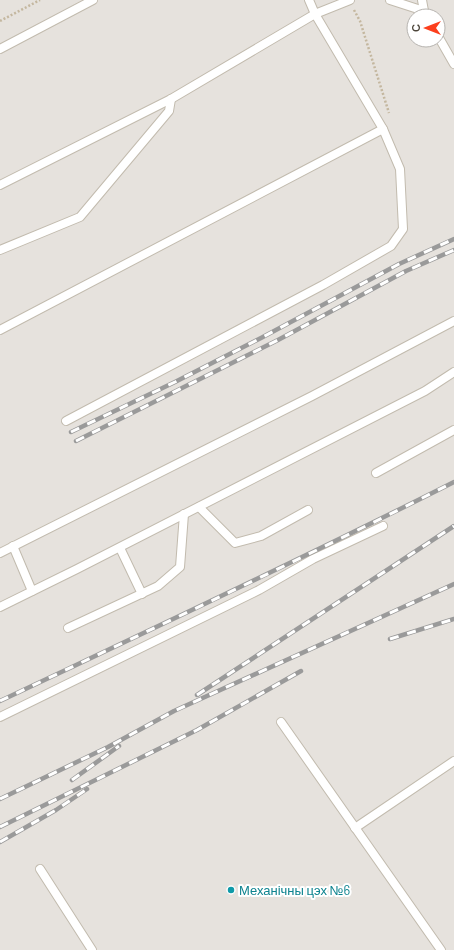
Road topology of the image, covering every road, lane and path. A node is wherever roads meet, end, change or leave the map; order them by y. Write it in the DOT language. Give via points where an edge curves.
graph roads {
  1 [pos="40,0"];
  2 [pos="93,0"];
  3 [pos="308,0"];
  4 [pos="349,0"];
  5 [pos="390,0"];
  6 [pos="410,8"];
  7 [pos="316,14"];
  8 [pos="0,21"];
  9 [pos="445,48"];
  10 [pos="0,49"];
  11 [pos="454,64"];
  12 [pos="171,99"];
  13 [pos="383,129"];
  14 [pos="0,185"];
  15 [pos="0,250"];
  16 [pos="454,321"];
  17 [pos="0,330"];
  18 [pos="454,372"];
  19 [pos="66,421"];
  20 [pos="454,430"];
  21 [pos="376,472"];
  22 [pos="199,507"];
  23 [pos="308,510"];
  24 [pos="184,514"];
  25 [pos="383,526"];
  26 [pos="14,546"];
  27 [pos="120,548"];
  28 [pos="0,553"];
  29 [pos="32,591"];
  30 [pos="142,594"];
  31 [pos="0,607"];
  32 [pos="68,628"];
  33 [pos="0,717"];
  34 [pos="282,722"];
  35 [pos="454,761"];
  36 [pos="356,828"];
  37 [pos="40,870"];
  38 [pos="92,950"];
  39 [pos="441,950"];
  1 -- 8 [label="path"];
  2 -- 10 [label="lane"];
  3 -- 7 [label="lane"];
  4 -- 7 [label="lane"];
  4 -- 13 [label="path" via="360,22 391,122"];
  5 -- 6 [label="lane"];
  7 -- 12 [label="lane"];
  7 -- 13 [label="lane"];
  9 -- 11 [label="lane"];
  12 -- 14 [label="lane"];
  12 -- 15 [label="lane" via="169,110 80,217"];
  13 -- 17 [label="lane"];
  13 -- 19 [label="lane" via="400,169 403,229 391,246 323,285"];
  16 -- 26 [label="lane" via="312,396"];
  18 -- 22 [label="lane" via="425,391"];
  20 -- 21 [label="lane"];
  22 -- 23 [label="lane" via="235,543 262,536"];
  22 -- 24 [label="lane"];
  24 -- 27 [label="lane"];
  24 -- 30 [label="lane" via="180,567 158,586"];
  25 -- 33 [label="lane" via="313,558 259,590"];
  26 -- 28 [label="lane"];
  26 -- 29 [label="lane"];
  27 -- 29 [label="lane"];
  27 -- 30 [label="lane"];
  29 -- 31 [label="lane"];
  30 -- 32 [label="lane"];
  34 -- 36 [label="lane"];
  35 -- 36 [label="lane"];
  36 -- 39 [label="lane"];
  37 -- 38 [label="lane"];
}
